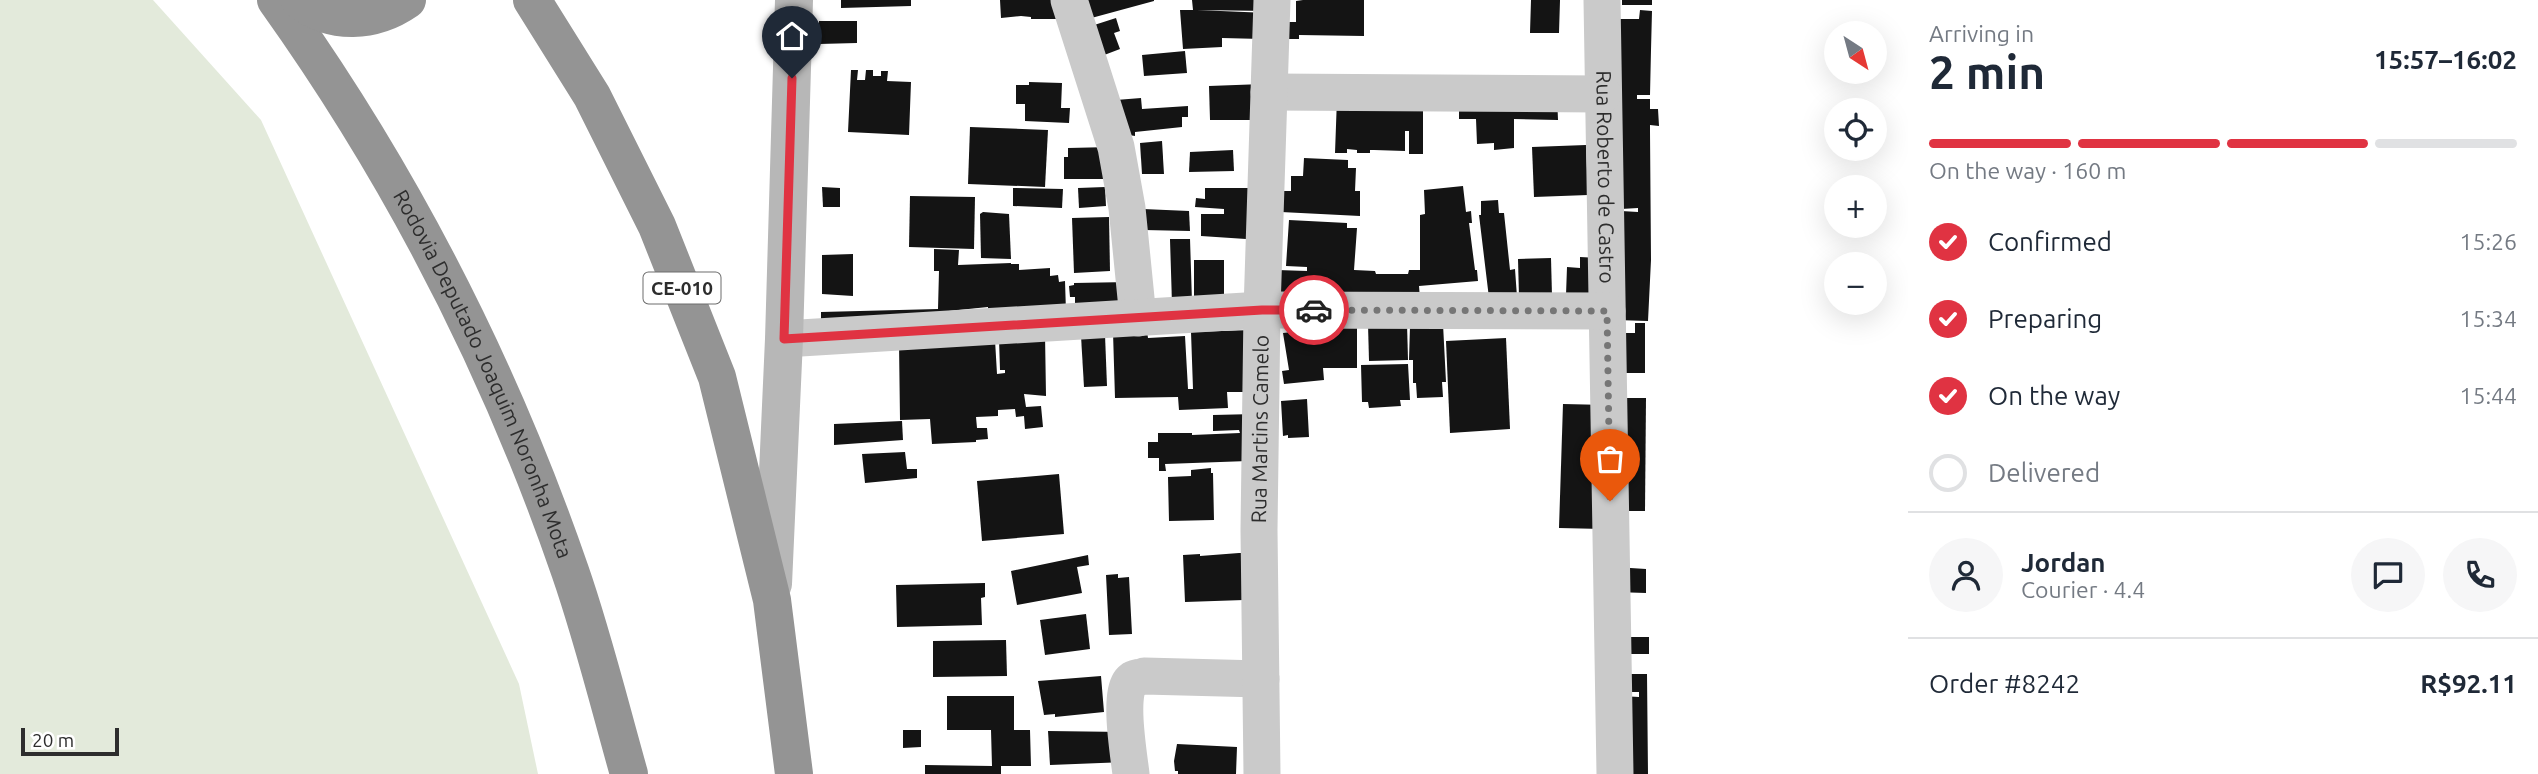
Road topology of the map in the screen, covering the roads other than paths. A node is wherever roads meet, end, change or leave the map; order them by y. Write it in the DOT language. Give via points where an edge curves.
graph roads {
  1 [pos="276,0"];
  2 [pos="300,0"];
  3 [pos="407,0"];
  4 [pos="532,0"];
  5 [pos="794,0"];
  6 [pos="1069,0"];
  7 [pos="1272,0"];
  8 [pos="1602,0"];
  9 [pos="1269,92"];
  10 [pos="1603,94"];
  11 [pos="1262,310"];
  12 [pos="1607,311"];
  13 [pos="1138,318"];
  14 [pos="784,339"];
  15 [pos="772,600"];
  16 [pos="1261,680"];
  17 [pos="629,774"];
  18 [pos="794,774"];
  19 [pos="1131,774"];
  20 [pos="1262,774"];
  21 [pos="1615,774"];
  1 -- 17 [label="highway, Rodovia Deputado Joaquim Noronha Mota" via="388,171 463,311 571,572"];
  2 -- 3 [label="highway" via="336,19 367,18"];
  4 -- 15 [label="highway, CE-010" via="592,96 657,226 717,377"];
  5 -- 14 [label="street"];
  6 -- 13 [label="street" via="1116,147"];
  7 -- 9 [label="street, Rua Martins Camelo"];
  8 -- 10 [label="street, Rua Roberto de Castro"];
  9 -- 10 [label="street"];
  9 -- 11 [label="street, Rua Martins Camelo"];
  10 -- 12 [label="street, Rua Roberto de Castro"];
  11 -- 12 [label="street"];
  11 -- 13 [label="street"];
  11 -- 16 [label="street, Rua Martins Camelo"];
  12 -- 21 [label="street, Rua Roberto de Castro"];
  13 -- 14 [label="street"];
  14 -- 15 [label="street"];
  15 -- 18 [label="highway, CE-010"];
  16 -- 19 [label="street" via="1133,678 1124,698"];
  16 -- 20 [label="street, Rua Martins Camelo"];
}
